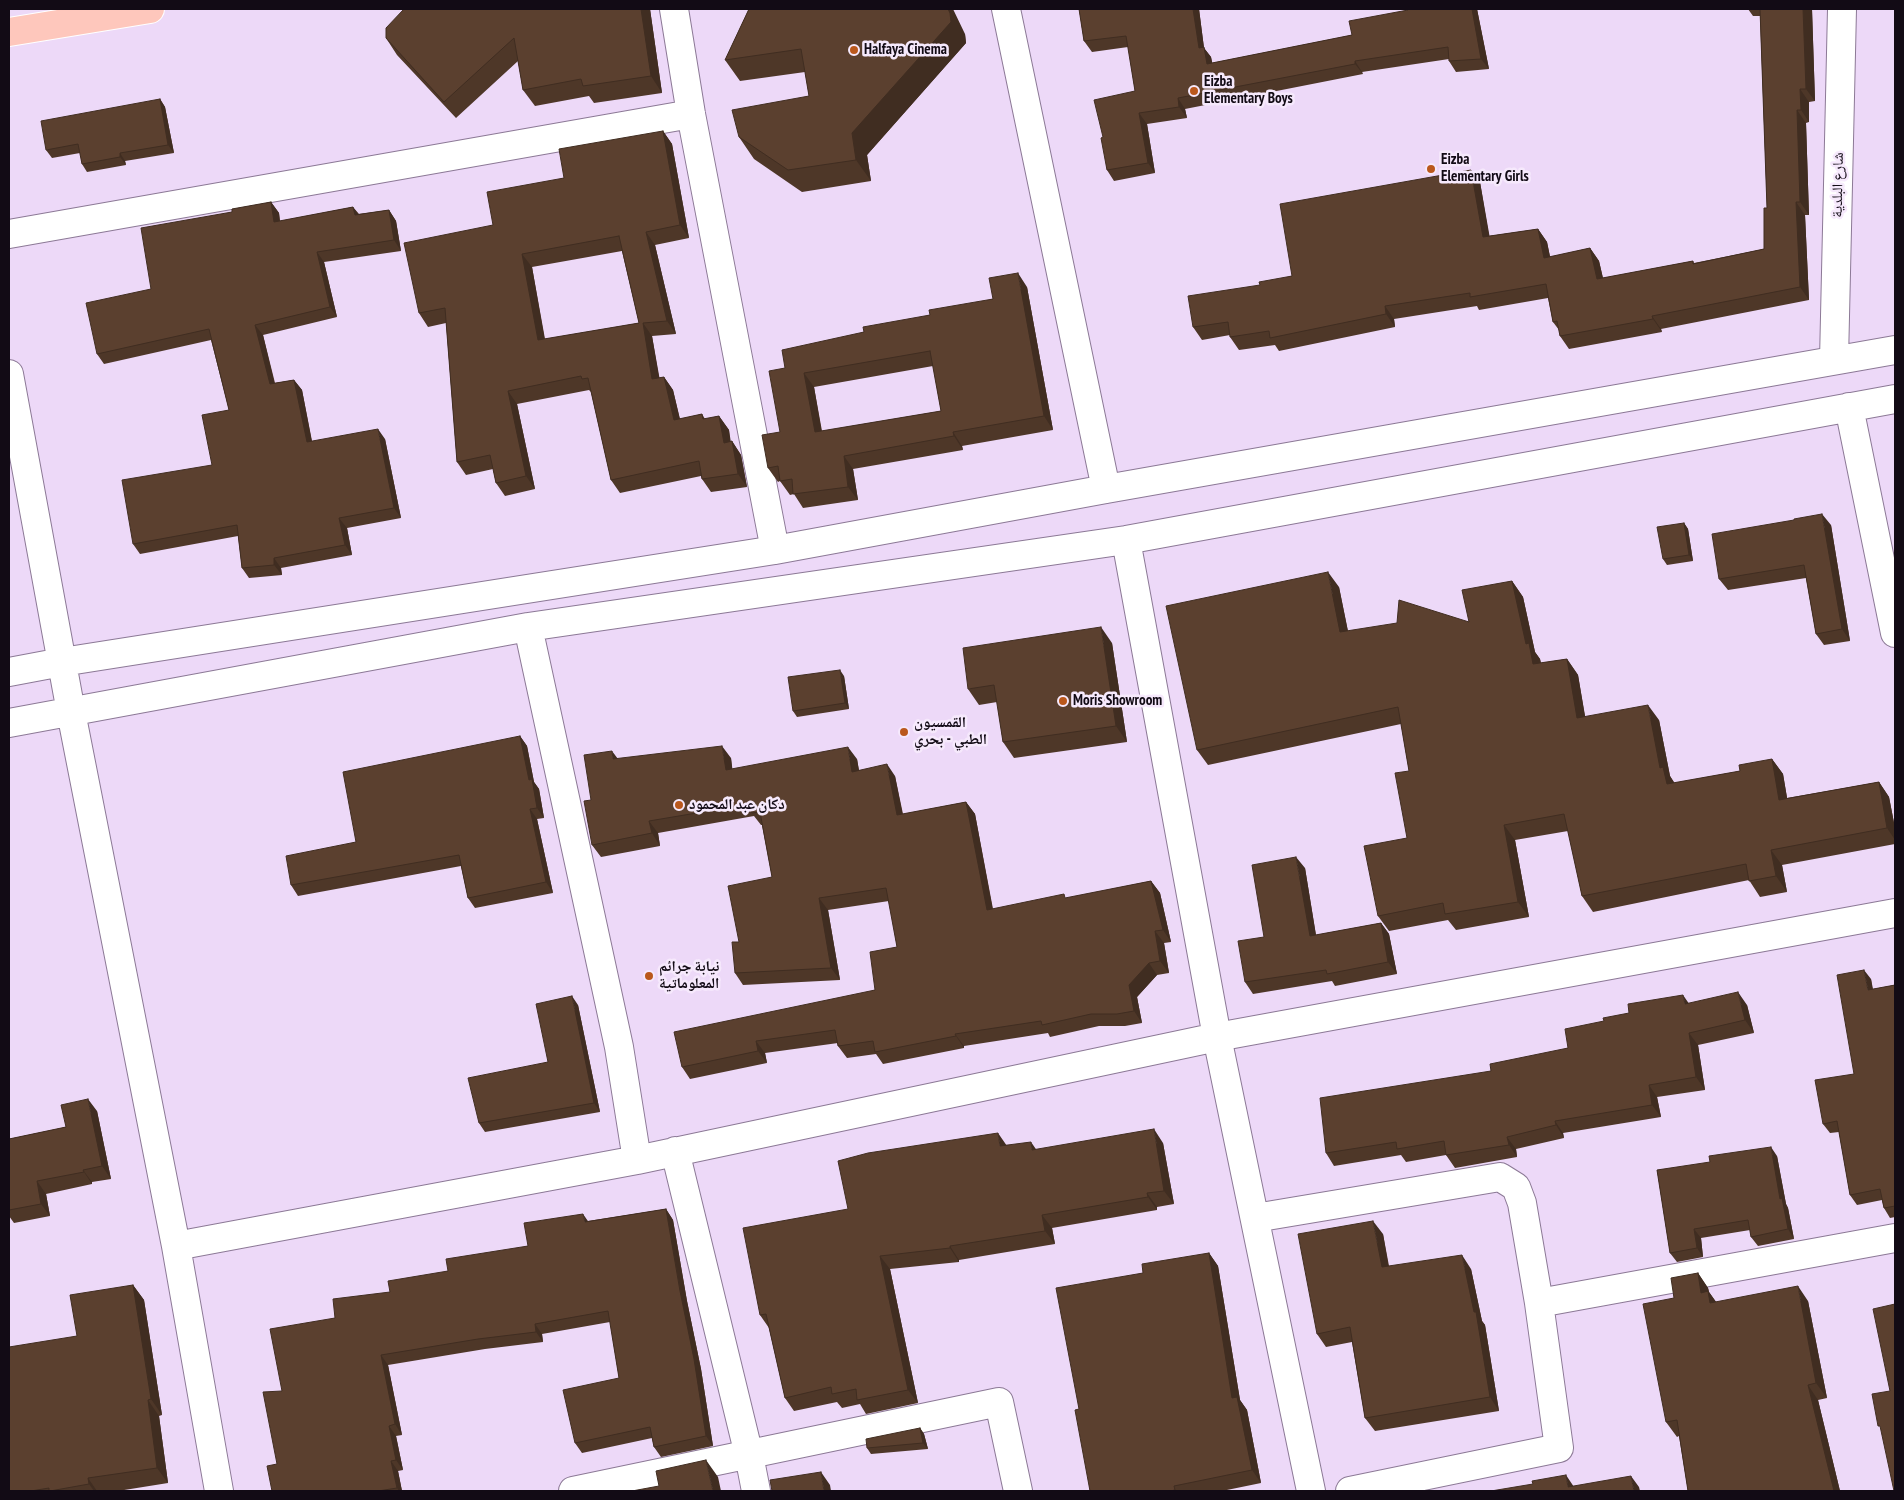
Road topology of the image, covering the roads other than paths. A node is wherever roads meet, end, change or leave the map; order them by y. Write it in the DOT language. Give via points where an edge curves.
graph roads {
  1 [pos="150,9"];
  2 [pos="674,9"];
  3 [pos="1006,9"];
  4 [pos="1842,9"];
  5 [pos="9,32"];
  6 [pos="691,114"];
  7 [pos="9,234"];
  8 [pos="1895,350"];
  9 [pos="1834,360"];
  10 [pos="9,374"];
  11 [pos="1895,399"];
  12 [pos="1849,408"];
  13 [pos="1106,489"];
  14 [pos="1126,540"];
  15 [pos="775,550"];
  16 [pos="528,627"];
  17 [pos="1895,633"];
  18 [pos="62,662"];
  19 [pos="9,672"];
  20 [pos="70,712"];
  21 [pos="9,723"];
  22 [pos="1895,913"];
  23 [pos="1217,1037"];
  24 [pos="675,1151"];
  25 [pos="637,1160"];
  26 [pos="1255,1218"];
  27 [pos="1895,1238"];
  28 [pos="176,1246"];
  29 [pos="1539,1304"];
  30 [pos="749,1455"];
  31 [pos="219,1491"];
  32 [pos="573,1491"];
  33 [pos="756,1491"];
  34 [pos="1018,1491"];
  35 [pos="1311,1491"];
  36 [pos="1350,1491"];
  1 -- 5 [label="main road"];
  2 -- 6 [label="street"];
  3 -- 13 [label="street"];
  4 -- 9 [label="street, شارع البلدية"];
  6 -- 7 [label="street"];
  6 -- 15 [label="street"];
  8 -- 9 [label="street"];
  9 -- 13 [label="street"];
  10 -- 18 [label="street"];
  11 -- 12 [label="street"];
  12 -- 14 [label="street"];
  12 -- 17 [label="street"];
  13 -- 15 [label="street"];
  14 -- 16 [label="street"];
  14 -- 23 [label="street"];
  15 -- 18 [label="street"];
  16 -- 20 [label="street"];
  16 -- 25 [label="street" via="619,1047"];
  18 -- 19 [label="street"];
  18 -- 20 [label="street"];
  20 -- 21 [label="street"];
  20 -- 28 [label="street"];
  22 -- 23 [label="street"];
  23 -- 24 [label="street"];
  23 -- 26 [label="street"];
  24 -- 25 [label="street"];
  24 -- 30 [label="street"];
  25 -- 28 [label="street"];
  26 -- 29 [label="street" via="1500,1177 1516,1186 1522,1203"];
  26 -- 35 [label="street"];
  27 -- 29 [label="street"];
  28 -- 31 [label="street"];
  29 -- 36 [label="street" via="1559,1448"];
  30 -- 32 [label="street"];
  30 -- 33 [label="street"];
  30 -- 34 [label="street" via="999,1402"];
}
